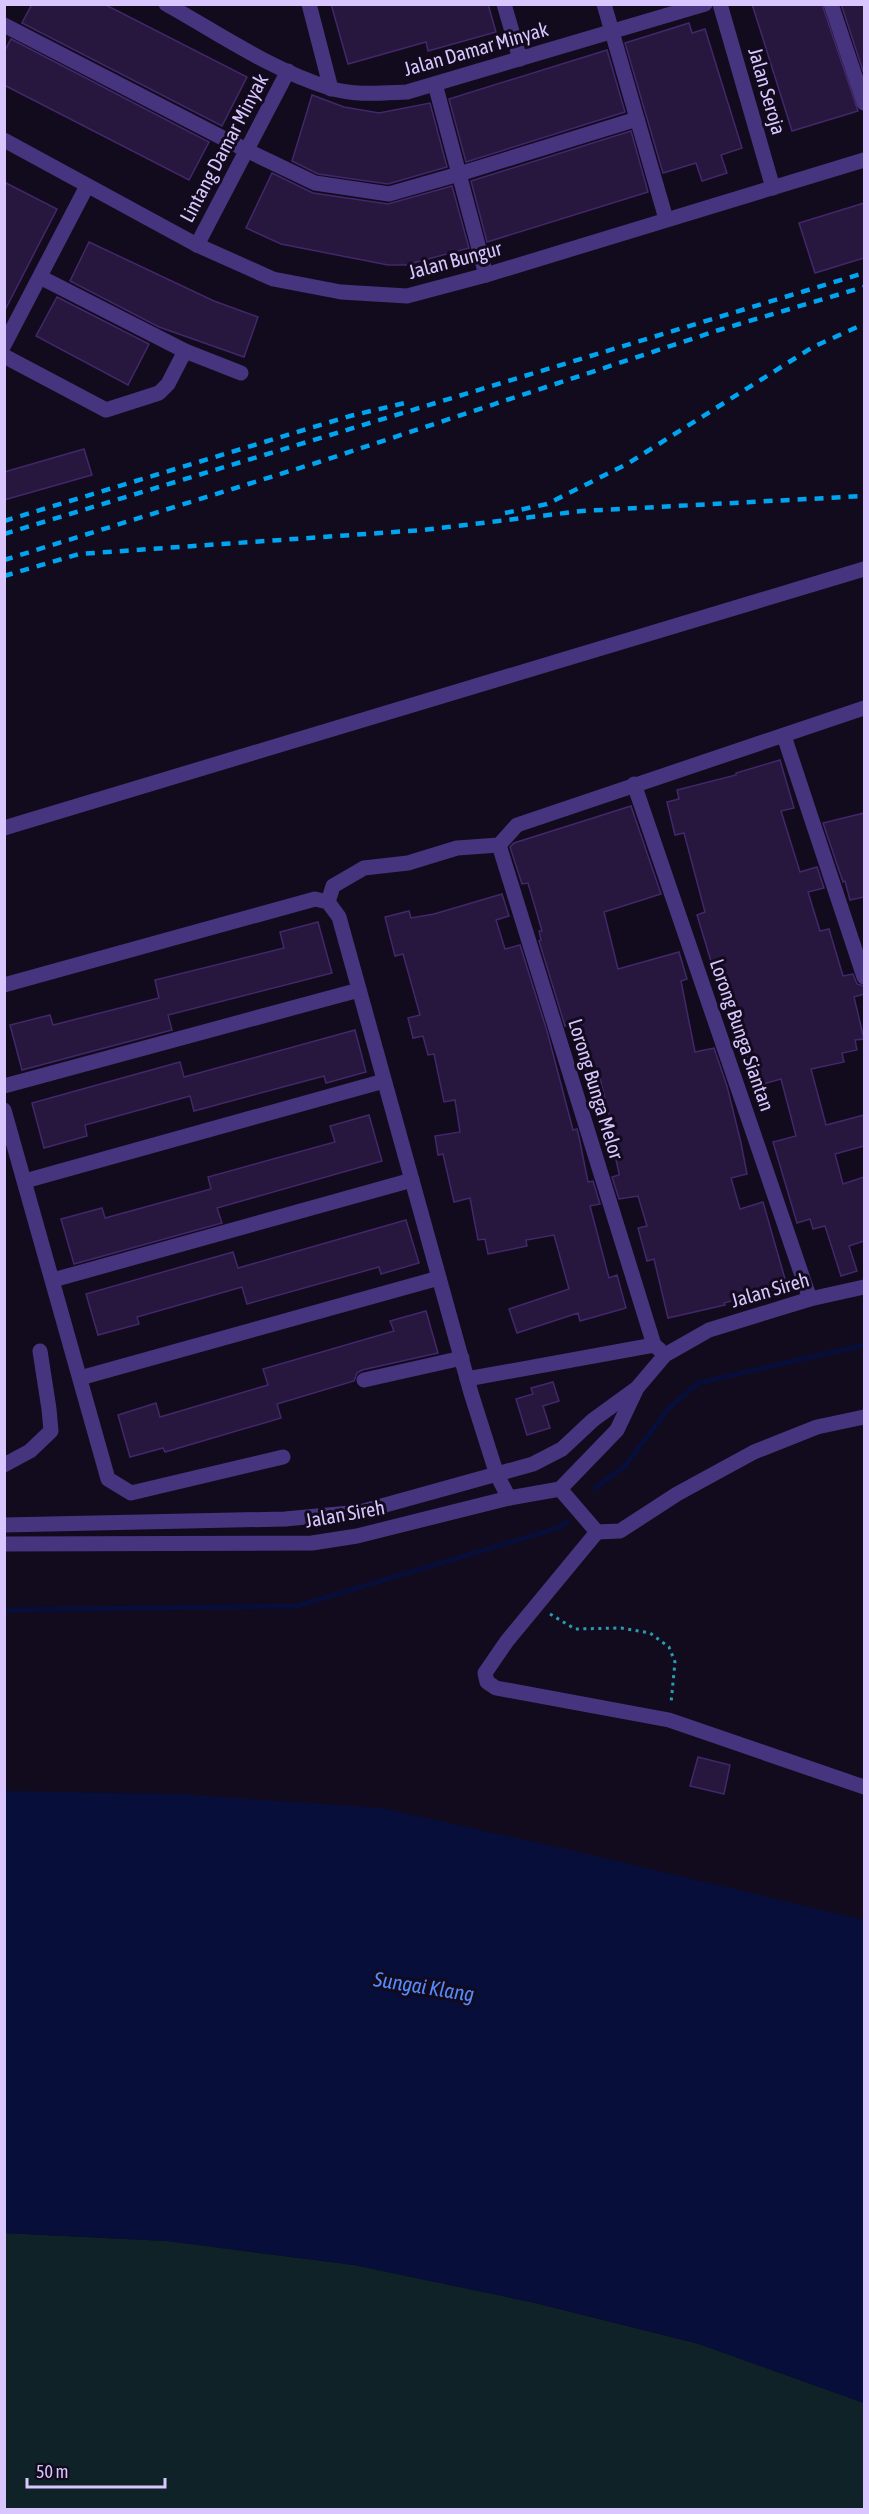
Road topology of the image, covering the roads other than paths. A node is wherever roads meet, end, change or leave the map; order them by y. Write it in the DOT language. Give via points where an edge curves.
graph roads {
  1 [pos="166,4"];
  2 [pos="309,4"];
  3 [pos="504,4"];
  4 [pos="604,4"];
  5 [pos="705,4"];
  6 [pos="720,4"];
  7 [pos="831,4"];
  8 [pos="4,25"];
  9 [pos="612,32"];
  10 [pos="520,59"];
  11 [pos="288,71"];
  12 [pos="435,84"];
  13 [pos="331,89"];
  14 [pos="864,103"];
  15 [pos="637,119"];
  16 [pos="7,147"];
  17 [pos="246,150"];
  18 [pos="864,160"];
  19 [pos="459,174"];
  20 [pos="87,186"];
  21 [pos="773,188"];
  22 [pos="666,219"];
  23 [pos="197,245"];
  24 [pos="486,275"];
  25 [pos="40,277"];
  26 [pos="4,345"];
  27 [pos="185,351"];
  28 [pos="4,356"];
  29 [pos="241,372"];
  30 [pos="864,569"];
  31 [pos="864,708"];
  32 [pos="784,736"];
  33 [pos="634,784"];
  34 [pos="4,828"];
  35 [pos="499,845"];
  36 [pos="328,902"];
  37 [pos="864,977"];
  38 [pos="4,985"];
  39 [pos="359,990"];
  40 [pos="384,1081"];
  41 [pos="4,1086"];
  42 [pos="5,1115"];
  43 [pos="412,1180"];
  44 [pos="24,1181"];
  45 [pos="439,1278"];
  46 [pos="53,1280"];
  47 [pos="864,1287"];
  48 [pos="810,1299"];
  49 [pos="659,1350"];
  50 [pos="39,1351"];
  51 [pos="462,1358"];
  52 [pos="80,1378"];
  53 [pos="467,1379"];
  54 [pos="364,1380"];
  55 [pos="637,1388"];
  56 [pos="864,1417"];
  57 [pos="283,1457"];
  58 [pos="4,1465"];
  59 [pos="497,1475"];
  60 [pos="560,1489"];
  61 [pos="509,1498"];
  62 [pos="4,1525"];
  63 [pos="597,1532"];
  64 [pos="4,1544"];
  65 [pos="864,1787"];
  1 -- 11 [label="street, Jalan Damar Minyak"];
  2 -- 13 [label="street"];
  3 -- 10 [label="street"];
  4 -- 9 [label="street"];
  5 -- 9 [label="street, Jalan Damar Minyak"];
  6 -- 21 [label="street, Jalan Seroja"];
  7 -- 14 [label="street"];
  8 -- 17 [label="street"];
  9 -- 10 [label="street, Jalan Damar Minyak"];
  9 -- 15 [label="street"];
  10 -- 12 [label="street, Jalan Damar Minyak"];
  11 -- 13 [label="street, Jalan Damar Minyak"];
  11 -- 17 [label="street, Lintang Damar Minyak"];
  12 -- 13 [label="street, Jalan Damar Minyak" via="407,92"];
  12 -- 19 [label="street"];
  15 -- 19 [label="street"];
  15 -- 22 [label="street"];
  16 -- 20 [label="street, Jalan Bungur"];
  17 -- 19 [label="street" via="315,183 389,194"];
  17 -- 23 [label="street, Lintang Damar Minyak"];
  18 -- 21 [label="street, Jalan Bungur"];
  19 -- 24 [label="street"];
  20 -- 23 [label="street, Jalan Bungur"];
  20 -- 25 [label="street"];
  21 -- 22 [label="street, Jalan Bungur"];
  22 -- 24 [label="street, Jalan Bungur"];
  23 -- 24 [label="street, Jalan Bungur" via="273,279 341,292 407,296"];
  25 -- 26 [label="street"];
  25 -- 27 [label="street"];
  27 -- 28 [label="street" via="159,393 106,410"];
  27 -- 29 [label="street"];
  30 -- 34 [label="street"];
  31 -- 32 [label="street"];
  32 -- 33 [label="street"];
  32 -- 37 [label="street"];
  33 -- 35 [label="street" via="517,825"];
  33 -- 48 [label="street, Lorong Bunga Siantan"];
  35 -- 36 [label="street" via="457,848 408,863 364,868 333,886"];
  35 -- 49 [label="street, Lorong Bunga Melor"];
  36 -- 38 [label="street" via="315,899"];
  36 -- 39 [label="street" via="339,917"];
  39 -- 40 [label="street"];
  39 -- 41 [label="street"];
  40 -- 43 [label="street"];
  40 -- 44 [label="street"];
  42 -- 44 [label="street"];
  43 -- 45 [label="street"];
  43 -- 46 [label="street"];
  44 -- 46 [label="street"];
  45 -- 51 [label="street"];
  45 -- 52 [label="street"];
  46 -- 52 [label="street"];
  47 -- 48 [label="street, Jalan Sireh"];
  48 -- 49 [label="street, Jalan Sireh"];
  49 -- 53 [label="street"];
  49 -- 55 [label="street, Jalan Sireh"];
  50 -- 58 [label="street" via="51,1431 30,1451"];
  51 -- 53 [label="street"];
  51 -- 54 [label="street"];
  52 -- 57 [label="street" via="108,1479 131,1493"];
  53 -- 59 [label="street"];
  55 -- 59 [label="street, Jalan Sireh" via="562,1449 533,1464"];
  55 -- 60 [label="street, Jalan Sireh" via="617,1430"];
  56 -- 63 [label="street" via="818,1427 754,1452 620,1531"];
  59 -- 61 [label="street"];
  59 -- 62 [label="street, Jalan Sireh" via="360,1512 322,1516"];
  60 -- 61 [label="street, Jalan Sireh"];
  60 -- 63 [label="street"];
  61 -- 64 [label="street, Jalan Sireh" via="312,1544"];
  63 -- 65 [label="street" via="507,1641 485,1673 487,1682 496,1688 669,1720"];
}
